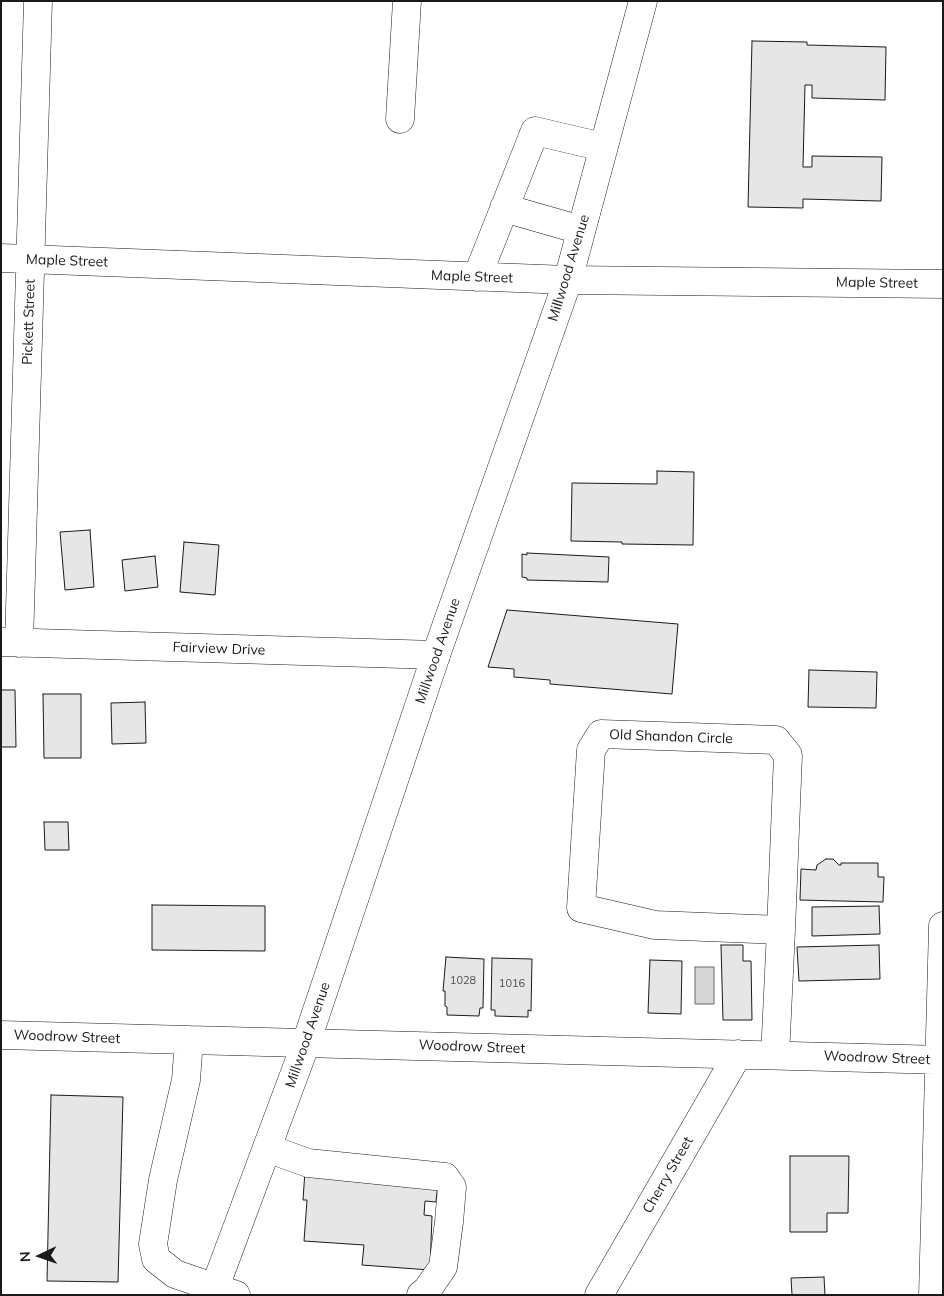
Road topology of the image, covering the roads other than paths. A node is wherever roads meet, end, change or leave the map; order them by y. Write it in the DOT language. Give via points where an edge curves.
graph roads {
  1 [pos="38,1"];
  2 [pos="407,1"];
  3 [pos="642,1"];
  4 [pos="400,119"];
  5 [pos="604,148"];
  6 [pos="504,208"];
  7 [pos="581,230"];
  8 [pos="1,258"];
  9 [pos="31,259"];
  10 [pos="477,277"];
  11 [pos="568,280"];
  12 [pos="943,284"];
  13 [pos="10,642"];
  14 [pos="436,656"];
  15 [pos="943,926"];
  16 [pos="781,930"];
  17 [pos="1,1035"];
  18 [pos="189,1040"];
  19 [pos="306,1043"];
  20 [pos="738,1054"];
  21 [pos="776,1055"];
  22 [pos="941,1060"];
  23 [pos="266,1148"];
  24 [pos="221,1292"];
  25 [pos="421,1295"];
  26 [pos="599,1295"];
  27 [pos="934,1295"];
  1 -- 9 [label="street, Pickett Street"];
  2 -- 4 [label="street"];
  3 -- 5 [label="street, Millwood Avenue"];
  5 -- 6 [label="street" via="535,131"];
  5 -- 7 [label="street, Millwood Avenue"];
  6 -- 7 [label="street"];
  6 -- 10 [label="street"];
  7 -- 11 [label="street, Millwood Avenue"];
  8 -- 9 [label="street, Maple Street"];
  9 -- 10 [label="street, Maple Street"];
  9 -- 13 [label="street, Pickett Street"];
  10 -- 11 [label="street, Maple Street"];
  11 -- 12 [label="street, Maple Street"];
  11 -- 14 [label="street, Millwood Avenue"];
  13 -- 14 [label="street, Fairview Drive"];
  14 -- 19 [label="street, Millwood Avenue"];
  15 -- 22 [label="street"];
  16 -- 16 [label="street, Old Shandon Circle" via="788,755 776,740 601,734 591,750 581,908 655,925"];
  16 -- 21 [label="street, Old Shandon Circle"];
  17 -- 18 [label="street, Woodrow Street"];
  18 -- 19 [label="street, Woodrow Street"];
  18 -- 24 [label="street" via="186,1080 163,1180 153,1244 156,1259 175,1274"];
  19 -- 20 [label="street, Woodrow Street"];
  19 -- 23 [label="street, Millwood Avenue"];
  20 -- 21 [label="street, Woodrow Street"];
  20 -- 26 [label="street, Cherry Street"];
  21 -- 22 [label="street, Woodrow Street"];
  22 -- 27 [label="street"];
  23 -- 24 [label="street, Millwood Avenue"];
  23 -- 25 [label="street" via="308,1163 445,1177 452,1187 443,1267"];
}
